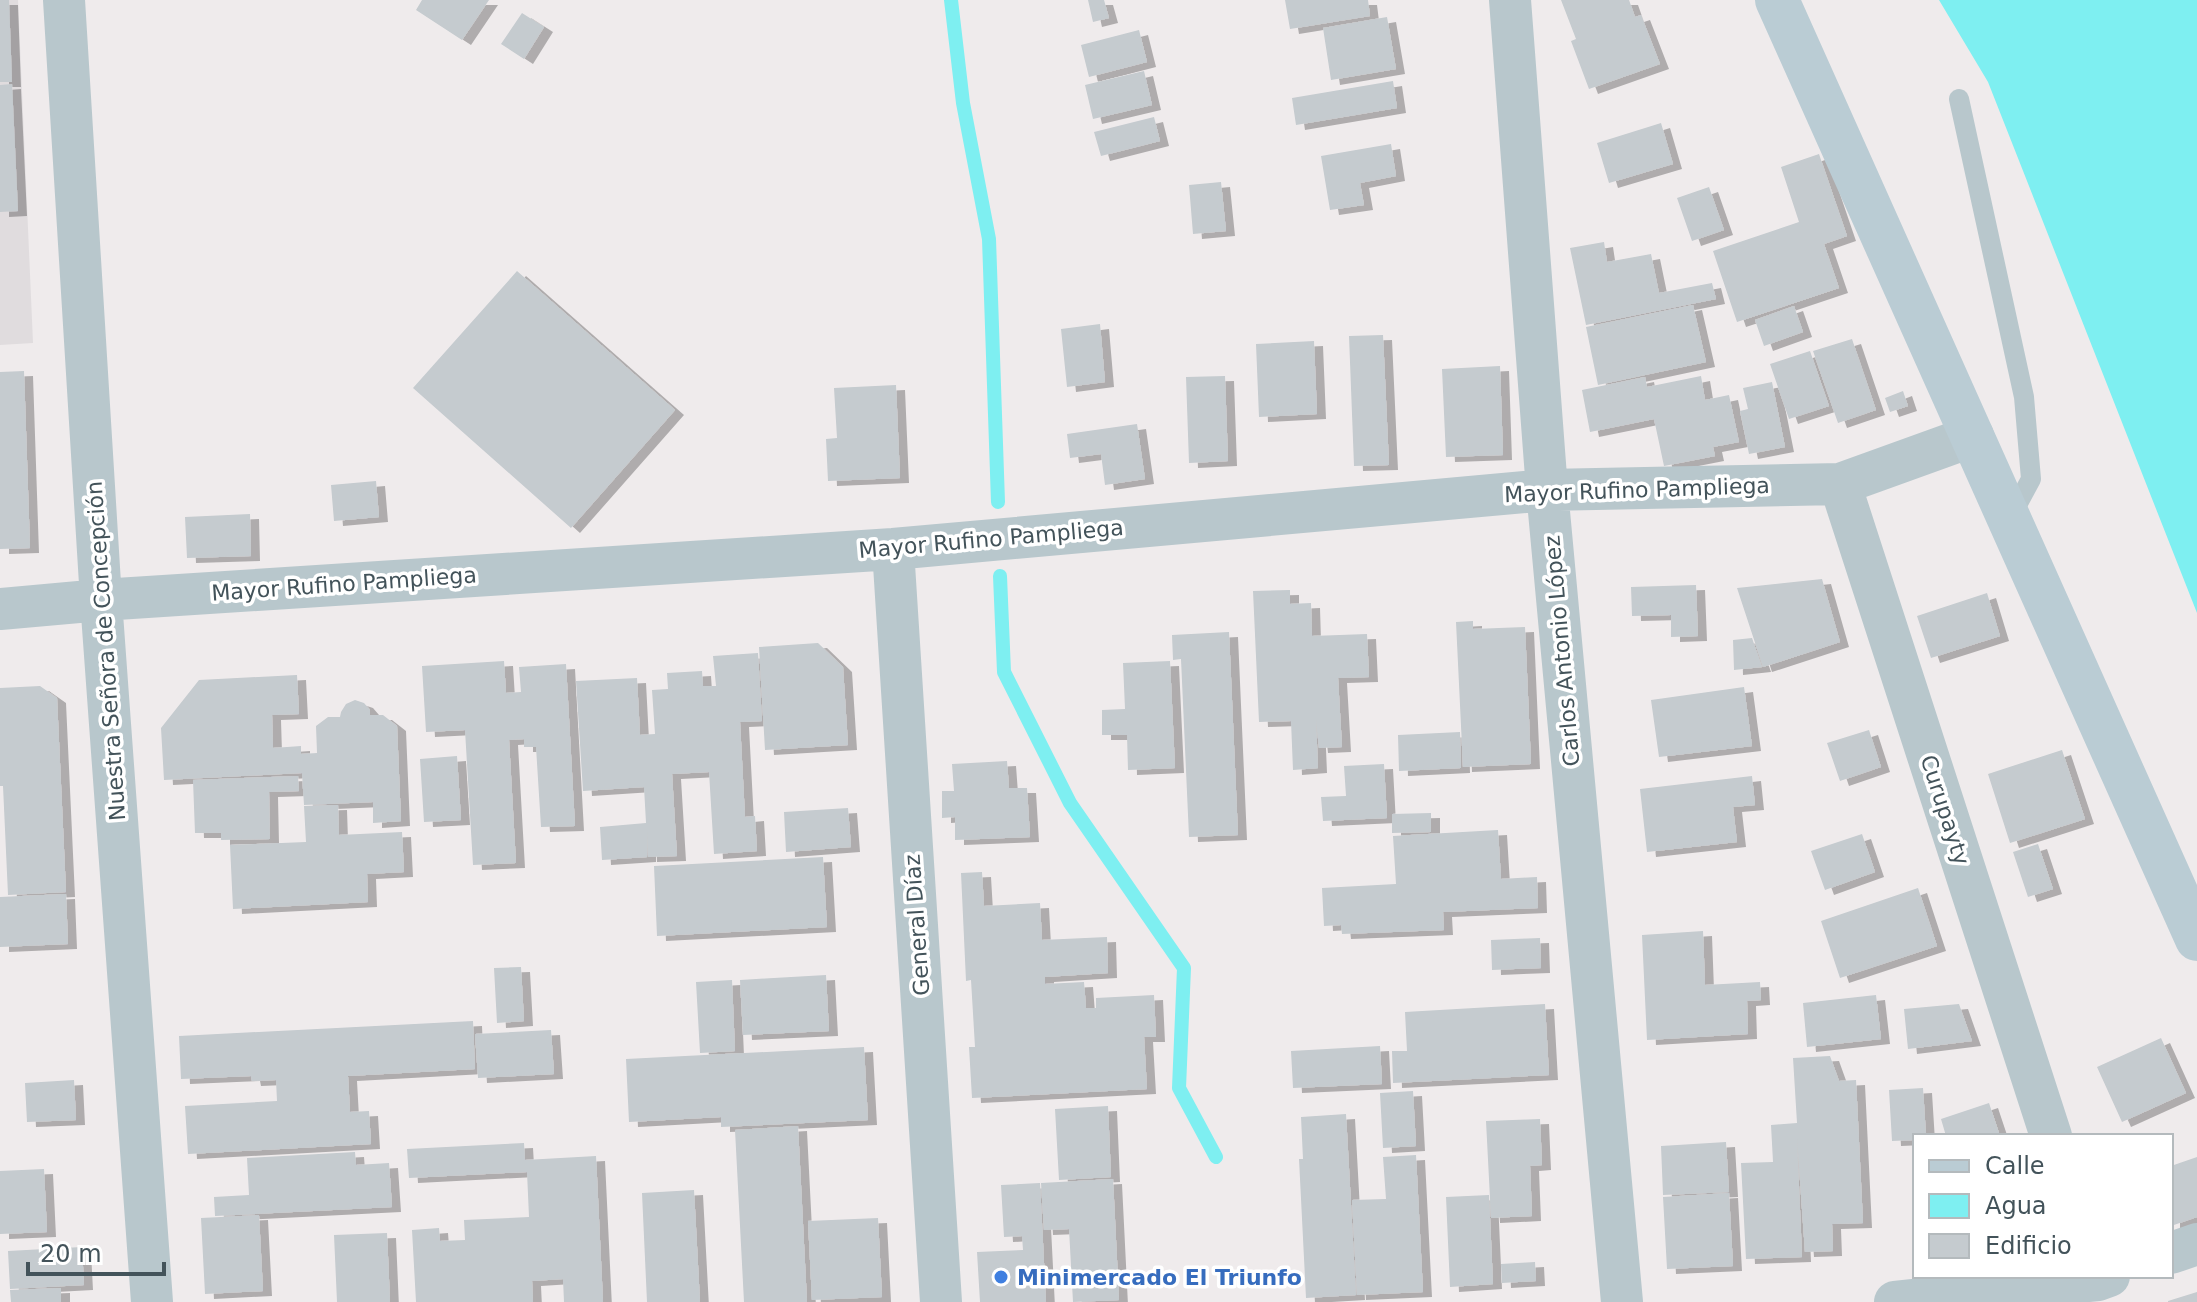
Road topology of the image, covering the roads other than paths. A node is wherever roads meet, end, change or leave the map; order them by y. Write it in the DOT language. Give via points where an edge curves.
graph roads {
  1 [pos="64,0"];
  2 [pos="1510,0"];
  3 [pos="1777,0"];
  4 [pos="1959,99"];
  5 [pos="1973,436"];
  6 [pos="1840,484"];
  7 [pos="1547,490"];
  8 [pos="2010,518"];
  9 [pos="893,549"];
  10 [pos="101,600"];
  11 [pos="0,609"];
  12 [pos="2197,939"];
  13 [pos="2050,1134"];
  14 [pos="2197,1244"];
  15 [pos="2173,1252"];
  16 [pos="2102,1284"];
  17 [pos="152,1302"];
  18 [pos="941,1302"];
  19 [pos="1622,1302"];
  20 [pos="1895,1302"];
  1 -- 10 [label="street, Nuestra Señora de Concepción"];
  2 -- 7 [label="street, Carlos Antonio López"];
  3 -- 5 [label="street"];
  4 -- 8 [label="lane" via="2024,397 2031,479"];
  5 -- 6 [label="street, Mayor Rufino Pampliega"];
  5 -- 8 [label="street"];
  6 -- 7 [label="street, Mayor Rufino Pampliega"];
  6 -- 13 [label="street, Curupayty"];
  7 -- 9 [label="street, Mayor Rufino Pampliega"];
  7 -- 19 [label="street, Carlos Antonio López"];
  8 -- 12 [label="street"];
  9 -- 10 [label="street, Mayor Rufino Pampliega"];
  9 -- 18 [label="street, General Díaz"];
  10 -- 11 [label="street, Mayor Rufino Pampliega"];
  10 -- 17 [label="street, Nuestra Señora de Concepción"];
  14 -- 15 [label="street"];
  16 -- 20 [label="street"];
}
